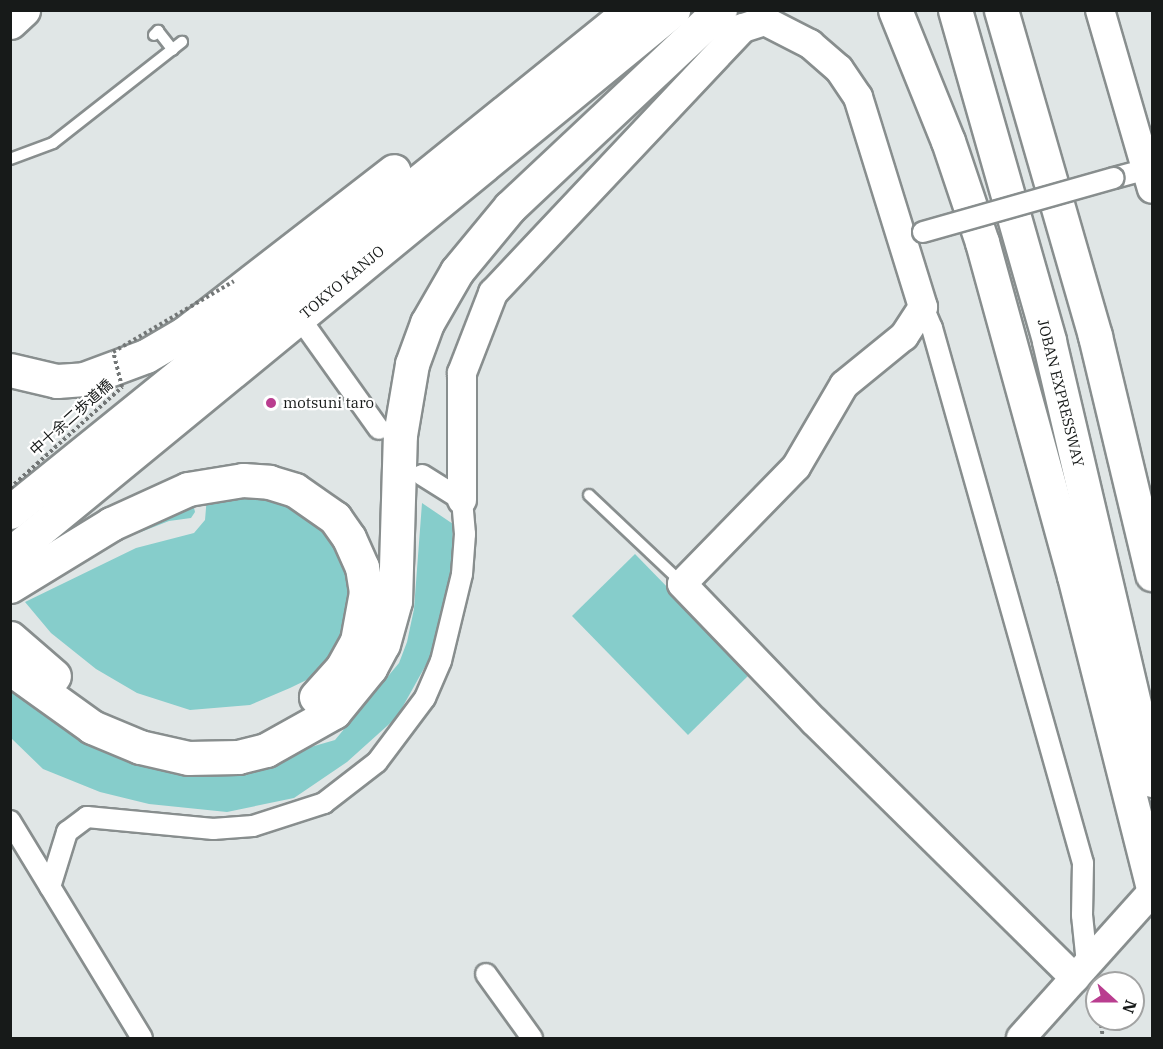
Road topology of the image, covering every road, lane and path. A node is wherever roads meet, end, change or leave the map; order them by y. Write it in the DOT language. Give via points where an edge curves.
graph roads {
  1 [pos="631,10"];
  2 [pos="673,10"];
  3 [pos="720,10"];
  4 [pos="895,10"];
  5 [pos="955,10"];
  6 [pos="1002,10"];
  7 [pos="1100,10"];
  8 [pos="154,35"];
  9 [pos="513,106"];
  10 [pos="10,159"];
  11 [pos="1150,179"];
  12 [pos="914,235"];
  13 [pos="234,280"];
  14 [pos="279,292"];
  15 [pos="922,307"];
  16 [pos="299,317"];
  17 [pos="10,370"];
  18 [pos="379,429"];
  19 [pos="422,475"];
  20 [pos="10,488"];
  21 [pos="589,495"];
  22 [pos="462,500"];
  23 [pos="10,512"];
  24 [pos="10,554"];
  25 [pos="1152,574"];
  26 [pos="682,584"];
  27 [pos="10,586"];
  28 [pos="10,638"];
  29 [pos="10,668"];
  30 [pos="1152,780"];
  31 [pos="10,821"];
  32 [pos="1152,884"];
  33 [pos="50,886"];
  34 [pos="1152,892"];
  35 [pos="1081,970"];
  36 [pos="486,974"];
  37 [pos="142,1038"];
  38 [pos="532,1038"];
  39 [pos="1021,1038"];
  1 -- 9 [label="highway, TOKYO KANJO"];
  2 -- 16 [label="highway, TOKYO KANJO"];
  3 -- 29 [label="highway" via="510,207 457,271 427,323 412,364 400,435 395,601 383,644 370,668 333,712 266,750 238,757 188,758 140,747 92,727"];
  4 -- 32 [label="highway" via="948,141 982,242 1074,576"];
  5 -- 30 [label="highway, JOBAN EXPRESSWAY" via="1049,340"];
  6 -- 25 [label="highway" via="1095,336"];
  7 -- 11 [label="street"];
  8 -- 10 [label="lane" via="158,31 177,46 53,143"];
  9 -- 14 [label="highway, TOKYO KANJO"];
  9 -- 17 [label="highway" via="438,139 193,326 146,356 84,379 57,381"];
  11 -- 12 [label="street, bridge" via="1114,178"];
  12 -- 15 [label="street"];
  12 -- 22 [label="street" via="858,98 839,69 784,28 765,21 742,28 493,292 462,373"];
  13 -- 20 [label="path, 中十余二歩道橋, bridge" via="113,352 122,387"];
  14 -- 16 [label="street"];
  14 -- 23 [label="highway, TOKYO KANJO"];
  15 -- 26 [label="street" via="904,336 844,385 788,476"];
  15 -- 35 [label="street" via="932,328 1083,863"];
  16 -- 18 [label="street"];
  16 -- 24 [label="highway, TOKYO KANJO"];
  19 -- 22 [label="street"];
  21 -- 26 [label="lane"];
  22 -- 33 [label="street" via="462,574 441,660 419,707 377,762 324,803 253,826 213,829 87,817 67,832"];
  26 -- 35 [label="street" via="814,722"];
  27 -- 28 [label="highway" via="111,524 198,487 243,480 295,490 334,518 349,538 362,567 366,592 357,641 342,668 306,706 258,730 233,736 180,735 120,716 90,700"];
  31 -- 33 [label="street"];
  33 -- 37 [label="street"];
  34 -- 35 [label="street"];
  35 -- 39 [label="street"];
  36 -- 38 [label="street"];
}
